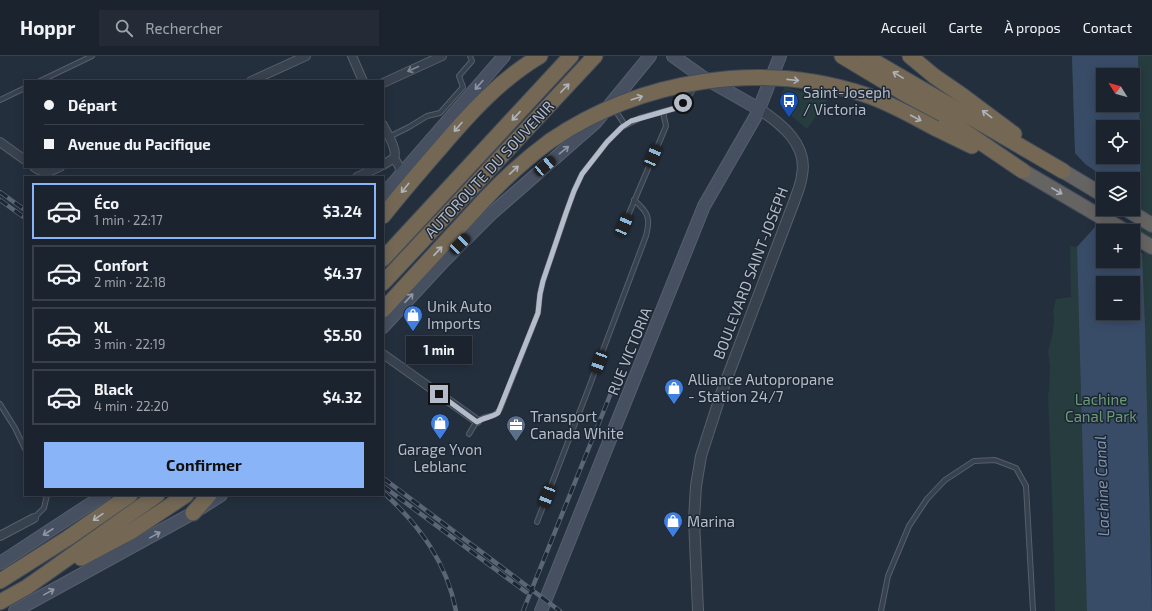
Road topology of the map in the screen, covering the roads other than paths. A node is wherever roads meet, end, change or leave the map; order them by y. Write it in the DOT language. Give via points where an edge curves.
graph roads {
  1 [pos="92,56"];
  2 [pos="306,56"];
  3 [pos="352,56"];
  4 [pos="442,56"];
  5 [pos="470,56"];
  6 [pos="504,56"];
  7 [pos="540,56"];
  8 [pos="570,56"];
  9 [pos="595,56"];
  10 [pos="650,56"];
  11 [pos="673,56"];
  12 [pos="780,56"];
  13 [pos="842,56"];
  14 [pos="865,56"];
  15 [pos="910,56"];
  16 [pos="701,76"];
  17 [pos="42,80"];
  18 [pos="253,80"];
  19 [pos="363,80"];
  20 [pos="384,83"];
  21 [pos="24,88"];
  22 [pos="0,100"];
  23 [pos="610,104"];
  24 [pos="759,109"];
  25 [pos="663,112"];
  26 [pos="625,125"];
  27 [pos="384,127"];
  28 [pos="389,137"];
  29 [pos="0,142"];
  30 [pos="394,158"];
  31 [pos="24,159"];
  32 [pos="384,164"];
  33 [pos="58,168"];
  34 [pos="377,168"];
  35 [pos="37,169"];
  36 [pos="1023,171"];
  37 [pos="1063,171"];
  38 [pos="401,174"];
  39 [pos="359,176"];
  40 [pos="1096,191"];
  41 [pos="384,194"];
  42 [pos="634,200"];
  43 [pos="384,215"];
  44 [pos="1137,216"];
  45 [pos="1113,224"];
  46 [pos="624,225"];
  47 [pos="1152,225"];
  48 [pos="1140,240"];
  49 [pos="1152,247"];
  50 [pos="384,258"];
  51 [pos="384,282"];
  52 [pos="384,309"];
  53 [pos="384,326"];
  54 [pos="384,355"];
  55 [pos="0,404"];
  56 [pos="477,422"];
  57 [pos="469,434"];
  58 [pos="24,447"];
  59 [pos="47,496"];
  60 [pos="102,496"];
  61 [pos="129,496"];
  62 [pos="157,496"];
  63 [pos="184,496"];
  64 [pos="207,496"];
  65 [pos="220,496"];
  66 [pos="194,513"];
  67 [pos="34,518"];
  68 [pos="537,522"];
  69 [pos="0,536"];
  70 [pos="0,563"];
  71 [pos="0,581"];
  72 [pos="28,587"];
  73 [pos="0,602"];
  74 [pos="15,611"];
  75 [pos="541,611"];
  76 [pos="698,611"];
  77 [pos="881,611"];
  78 [pos="1033,611"];
  1 -- 17 [label="lane"];
  2 -- 18 [label="street"];
  3 -- 19 [label="street"];
  4 -- 20 [label="street, one-way"];
  5 -- 28 [label="lane" via="472,61 459,76 463,87 440,113 427,116"];
  6 -- 38 [label="main road, one-way"];
  7 -- 43 [label="highway, one-way" via="512,75 470,113"];
  8 -- 50 [label="highway, AUTOROUTE DU SOUVENIR, one-way"];
  51 -- 9 [label="highway, AUTOROUTE DU SOUVENIR, one-way"];
  10 -- 23 [label="main road"];
  11 -- 16 [label="main road, BOULEVARD SAINT-JOSEPH"];
  12 -- 24 [label="main road, RUE VICTORIA"];
  13 -- 36 [label="highway" via="942,116"];
  37 -- 14 [label="highway, one-way"];
  37 -- 15 [label="highway, one-way"];
  16 -- 24 [label="main road, BOULEVARD SAINT-JOSEPH"];
  16 -- 25 [label="lane" via="683,103"];
  21 -- 22 [label="lane"];
  23 -- 26 [label="lane"];
  53 -- 23 [label="main road, one-way" via="485,219 589,129"];
  24 -- 75 [label="main road, RUE VICTORIA" via="704,206"];
  24 -- 76 [label="street, BOULEVARD SAINT-JOSEPH" via="789,132 802,157 803,175 721,394 701,456 694,519"];
  25 -- 26 [label="lane"];
  25 -- 42 [label="lane" via="666,126"];
  26 -- 56 [label="lane" via="607,142 578,182 541,287 538,313 500,409 494,416 482,418"];
  27 -- 28 [label="street"];
  28 -- 30 [label="street" via="395,151"];
  29 -- 31 [label="street"];
  30 -- 32 [label="street"];
  30 -- 38 [label="street"];
  33 -- 35 [label="street" via="47,173"];
  34 -- 39 [label="street"];
  36 -- 45 [label="highway, one-way"];
  52 -- 36 [label="highway, one-way, bridge" via="486,198 536,152 589,118 624,102 684,84 730,78 768,78 827,85 896,107"];
  37 -- 40 [label="highway"];
  38 -- 41 [label="main road"];
  42 -- 46 [label="lane"];
  42 -- 68 [label="lane" via="646,213 649,223 646,236"];
  44 -- 47 [label="highway"];
  48 -- 49 [label="highway"];
  54 -- 56 [label="street"];
  55 -- 58 [label="lane"];
  56 -- 57 [label="lane"];
  59 -- 67 [label="lane" via="44,508"];
  60 -- 70 [label="main road, one-way"];
  61 -- 71 [label="highway, one-way"];
  62 -- 72 [label="highway"];
  63 -- 72 [label="highway" via="132,531"];
  64 -- 66 [label="highway"];
  65 -- 66 [label="main road"];
  74 -- 66 [label="main road, one-way"];
  67 -- 69 [label="street"];
  72 -- 73 [label="highway"];
  77 -- 78 [label="lane" via="888,576 909,526 927,500 945,480 974,461 995,460 1016,468 1026,486"];
}
